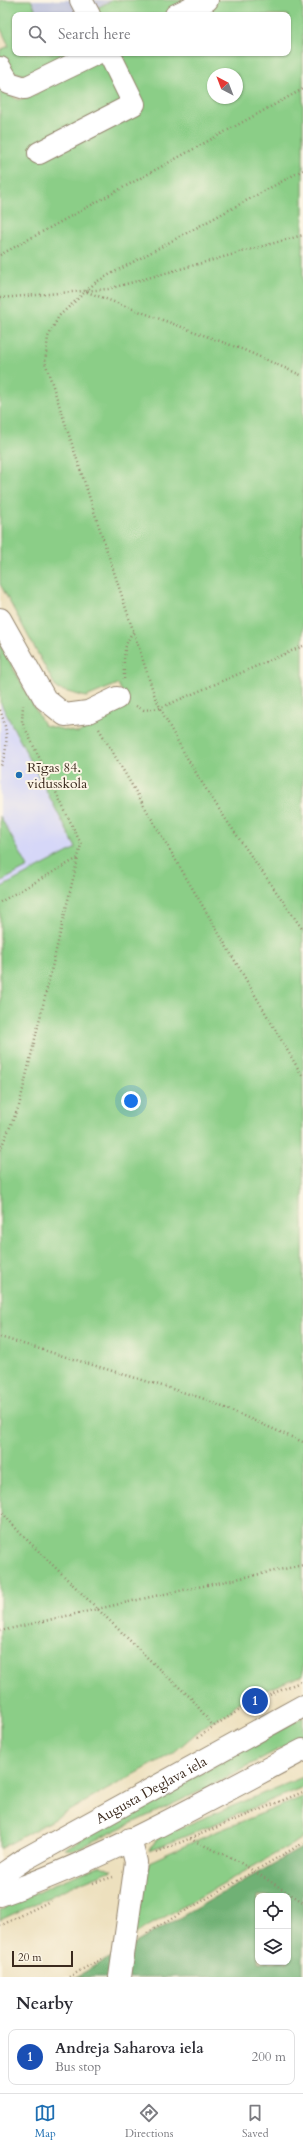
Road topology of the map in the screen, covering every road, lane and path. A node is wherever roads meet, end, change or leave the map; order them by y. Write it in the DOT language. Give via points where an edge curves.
graph roads {
  1 [pos="81,0"];
  2 [pos="207,0"];
  3 [pos="87,12"];
  4 [pos="182,12"];
  5 [pos="91,56"];
  6 [pos="110,56"];
  7 [pos="0,68"];
  8 [pos="303,89"];
  9 [pos="39,153"];
  10 [pos="303,170"];
  11 [pos="303,235"];
  12 [pos="0,255"];
  13 [pos="85,291"];
  14 [pos="0,298"];
  15 [pos="303,376"];
  16 [pos="0,619"];
  17 [pos="133,632"];
  18 [pos="303,646"];
  19 [pos="117,698"];
  20 [pos="23,701"];
  21 [pos="160,708"];
  22 [pos="0,710"];
  23 [pos="88,712"];
  24 [pos="0,768"];
  25 [pos="78,858"];
  26 [pos="0,902"];
  27 [pos="303,930"];
  28 [pos="303,1077"];
  29 [pos="0,1150"];
  30 [pos="0,1337"];
  31 [pos="303,1442"];
  32 [pos="0,1510"];
  33 [pos="303,1565"];
  34 [pos="99,1608"];
  35 [pos="0,1631"];
  36 [pos="303,1706"];
  37 [pos="213,1726"];
  38 [pos="303,1750"];
  39 [pos="190,1838"];
  40 [pos="130,1839"];
  41 [pos="303,1843"];
  42 [pos="254,1871"];
  43 [pos="0,1876"];
  44 [pos="0,1895"];
  45 [pos="303,1902"];
  46 [pos="125,1945"];
  47 [pos="69,1977"];
  48 [pos="120,1977"];
  1 -- 3 [label="main road"];
  2 -- 4 [label="main road"];
  5 -- 7 [label="main road" via="25,88 10,83"];
  6 -- 9 [label="main road" via="134,104"];
  8 -- 12 [label="path"];
  10 -- 13 [label="path" via="96,282"];
  11 -- 13 [label="path" via="108,289"];
  13 -- 14 [label="path"];
  13 -- 15 [label="path" via="244,350"];
  13 -- 17 [label="path" via="54,325 48,338 45,362"];
  16 -- 23 [label="main road" via="45,699 65,715"];
  17 -- 19 [label="path" via="124,651 124,687 122,694"];
  17 -- 21 [label="path"];
  18 -- 21 [label="path"];
  19 -- 21 [label="path" via="144,710"];
  19 -- 23 [label="main road"];
  20 -- 25 [label="path" via="22,722 81,844"];
  21 -- 27 [label="path" via="204,784"];
  22 -- 24 [label="path" via="8,735 5,757"];
  23 -- 28 [label="path"];
  25 -- 26 [label="path"];
  25 -- 29 [label="path" via="20,1106"];
  30 -- 31 [label="path" via="202,1398"];
  32 -- 34 [label="path" via="20,1533"];
  33 -- 34 [label="path"];
  34 -- 35 [label="path"];
  34 -- 37 [label="path" via="191,1698"];
  36 -- 43 [label="main road, Augusta Deglava iela" via="25,1859"];
  38 -- 40 [label="main road"];
  39 -- 42 [label="path"];
  40 -- 44 [label="main road" via="36,1883"];
  40 -- 46 [label="main road" via="136,1862"];
  41 -- 42 [label="path"];
  42 -- 45 [label="path"];
  42 -- 46 [label="path"];
  46 -- 47 [label="path"];
  46 -- 48 [label="main road"];
}
